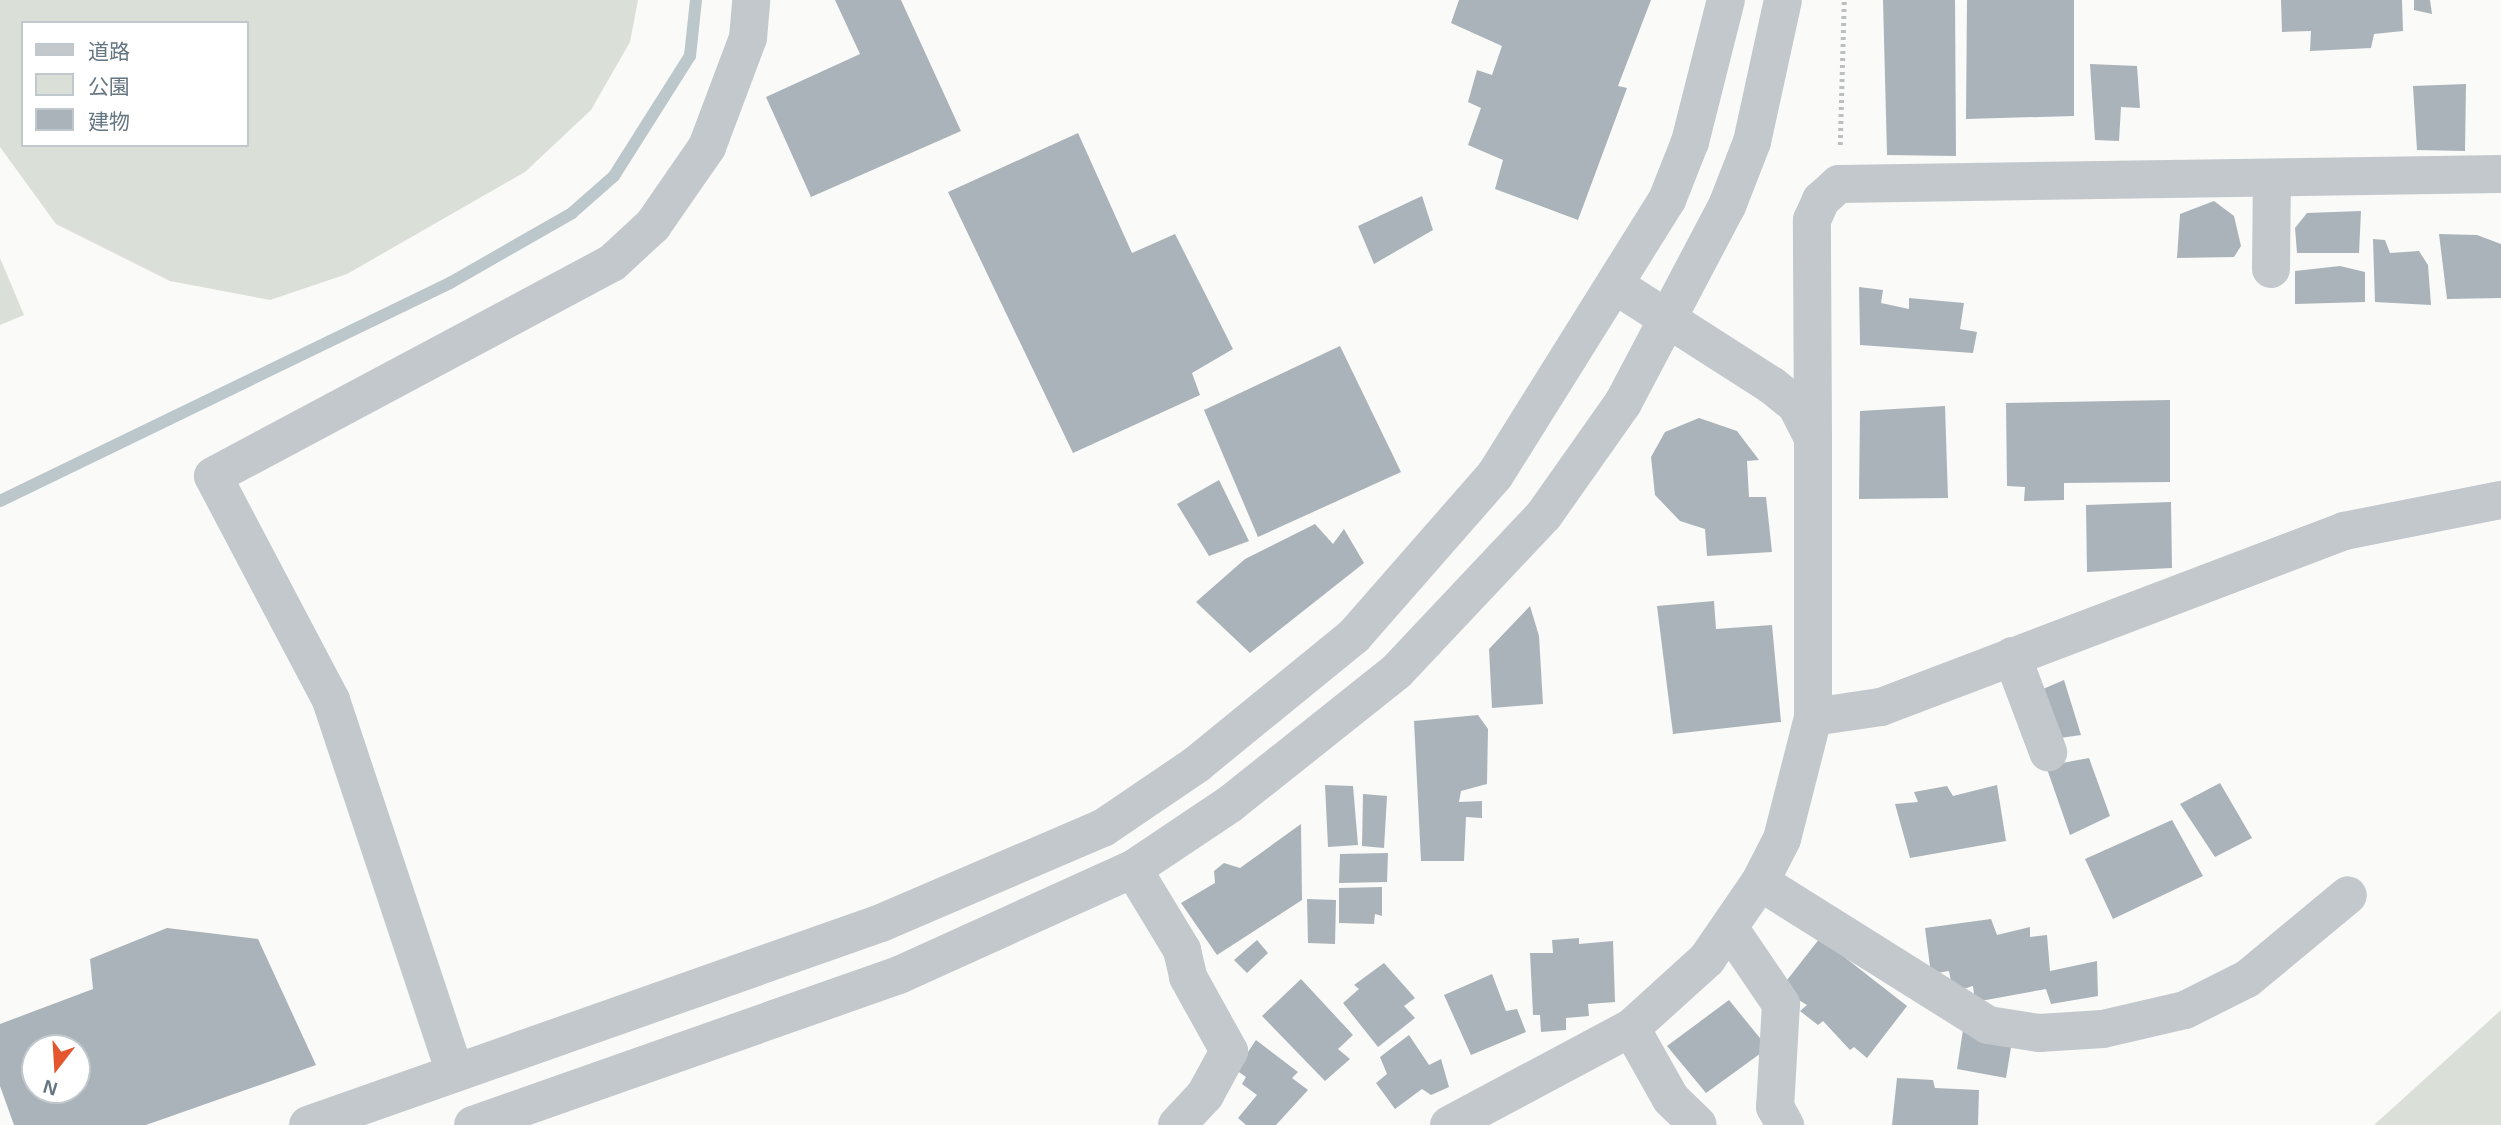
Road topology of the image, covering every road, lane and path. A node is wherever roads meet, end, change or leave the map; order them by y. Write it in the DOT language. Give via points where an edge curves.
graph roads {
  1 [pos="751,0"];
  2 [pos="1726,0"];
  3 [pos="1783,0"];
  4 [pos="1844,0"];
  5 [pos="2501,174"];
  6 [pos="2272,179"];
  7 [pos="1839,184"];
  8 [pos="2271,269"];
  9 [pos="1616,286"];
  10 [pos="1666,317"];
  11 [pos="1813,438"];
  12 [pos="2501,500"];
  13 [pos="2012,656"];
  14 [pos="1813,717"];
  15 [pos="2048,752"];
  16 [pos="1133,869"];
  17 [pos="1760,882"];
  18 [pos="2348,895"];
  19 [pos="1730,929"];
  20 [pos="1631,1028"];
  21 [pos="455,1073"];
  22 [pos="308,1125"];
  23 [pos="473,1125"];
  24 [pos="1177,1125"];
  25 [pos="1449,1125"];
  26 [pos="1698,1125"];
  27 [pos="1785,1125"];
  1 -- 21 [label="street" via="748,38 707,147 653,225 612,263 213,476 331,700"];
  2 -- 9 [label="street" via="1690,142 1667,200"];
  3 -- 10 [label="street" via="1752,142 1727,205"];
  4 -- 7 [label="path"];
  5 -- 6 [label="street"];
  6 -- 7 [label="street"];
  6 -- 8 [label="street"];
  7 -- 11 [label="street" via="1821,200 1812,220"];
  9 -- 10 [label="street"];
  9 -- 21 [label="street" via="1495,475 1354,636 1197,764 1103,828 881,923"];
  10 -- 11 [label="street" via="1772,385 1796,405"];
  10 -- 16 [label="street" via="1623,402 1544,515 1397,671 1230,804"];
  11 -- 14 [label="street"];
  12 -- 13 [label="street" via="2344,531"];
  13 -- 14 [label="street" via="1881,707"];
  13 -- 15 [label="street"];
  14 -- 17 [label="street" via="1796,799"];
  16 -- 23 [label="street" via="899,975"];
  16 -- 24 [label="street" via="1182,950 1188,977 1229,1051 1205,1095"];
  17 -- 18 [label="street" via="1988,1024 2039,1033 2104,1029 2185,1010 2247,979"];
  17 -- 19 [label="street"];
  19 -- 20 [label="street" via="1674,993"];
  19 -- 27 [label="street" via="1781,1004 1775,1107"];
  20 -- 25 [label="street"];
  20 -- 26 [label="street" via="1671,1099"];
  21 -- 22 [label="street"];
}
